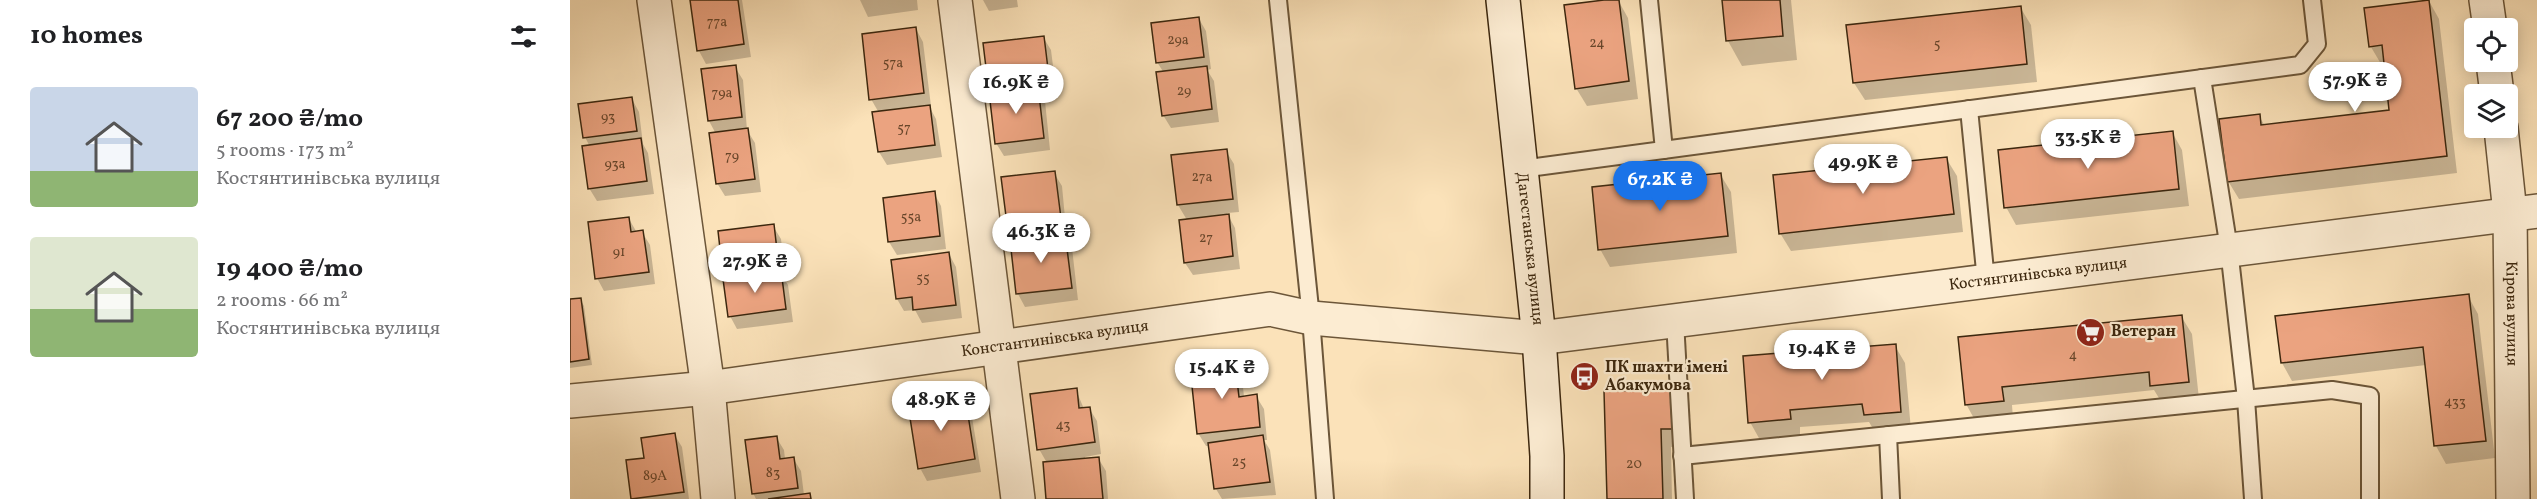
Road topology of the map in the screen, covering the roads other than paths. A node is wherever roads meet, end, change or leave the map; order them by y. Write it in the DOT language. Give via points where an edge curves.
graph roads {
  1 [pos="654,0"];
  2 [pos="955,0"];
  3 [pos="1278,0"];
  4 [pos="1503,0"];
  5 [pos="1649,0"];
  6 [pos="2312,0"];
  7 [pos="2486,0"];
  8 [pos="2489,18"];
  9 [pos="2202,78"];
  10 [pos="1969,109"];
  11 [pos="2504,138"];
  12 [pos="1664,150"];
  13 [pos="1521,169"];
  14 [pos="2524,212"];
  15 [pos="2229,249"];
  16 [pos="1986,281"];
  17 [pos="1311,318"];
  18 [pos="1675,321"];
  19 [pos="1539,338"];
  20 [pos="1000,346"];
  21 [pos="708,388"];
  22 [pos="2246,399"];
  23 [pos="570,401"];
  24 [pos="1888,435"];
  25 [pos="1682,456"];
  26 [pos="718,499"];
  27 [pos="1018,499"];
  28 [pos="1325,499"];
  29 [pos="1547,499"];
  30 [pos="1685,499"];
  31 [pos="1892,499"];
  32 [pos="2253,499"];
  33 [pos="2370,499"];
  34 [pos="2513,499"];
  1 -- 21 [label="street"];
  2 -- 20 [label="street"];
  3 -- 17 [label="lane"];
  4 -- 13 [label="street, Дагестанська вулиця"];
  5 -- 12 [label="lane"];
  6 -- 9 [label="lane" via="2317,44 2300,65"];
  7 -- 8 [label="street"];
  9 -- 10 [label="lane"];
  9 -- 15 [label="lane"];
  10 -- 12 [label="lane"];
  10 -- 16 [label="lane"];
  11 -- 14 [label="street, Кірова вулиця"];
  12 -- 13 [label="lane"];
  13 -- 19 [label="street, Дагестанська вулиця"];
  14 -- 15 [label="street, Костянтинівська вулиця"];
  14 -- 34 [label="street, Кірова вулиця"];
  15 -- 16 [label="street, Костянтинівська вулиця"];
  15 -- 22 [label="lane"];
  16 -- 18 [label="street, Костянтинівська вулиця"];
  17 -- 19 [label="street, Константинівська вулиця"];
  17 -- 20 [label="street, Константинівська вулиця" via="1270,309"];
  17 -- 28 [label="lane"];
  18 -- 19 [label="street, Костянтинівська вулиця"];
  18 -- 25 [label="lane"];
  19 -- 29 [label="street, Дагестанська вулиця"];
  20 -- 21 [label="street, Константинівська вулиця"];
  20 -- 27 [label="street"];
  21 -- 23 [label="street, Константинівська вулиця"];
  21 -- 26 [label="street"];
  22 -- 24 [label="lane"];
  22 -- 32 [label="lane"];
  22 -- 33 [label="lane" via="2332,390 2370,396"];
  24 -- 25 [label="lane"];
  24 -- 31 [label="lane"];
  25 -- 30 [label="lane"];
}
